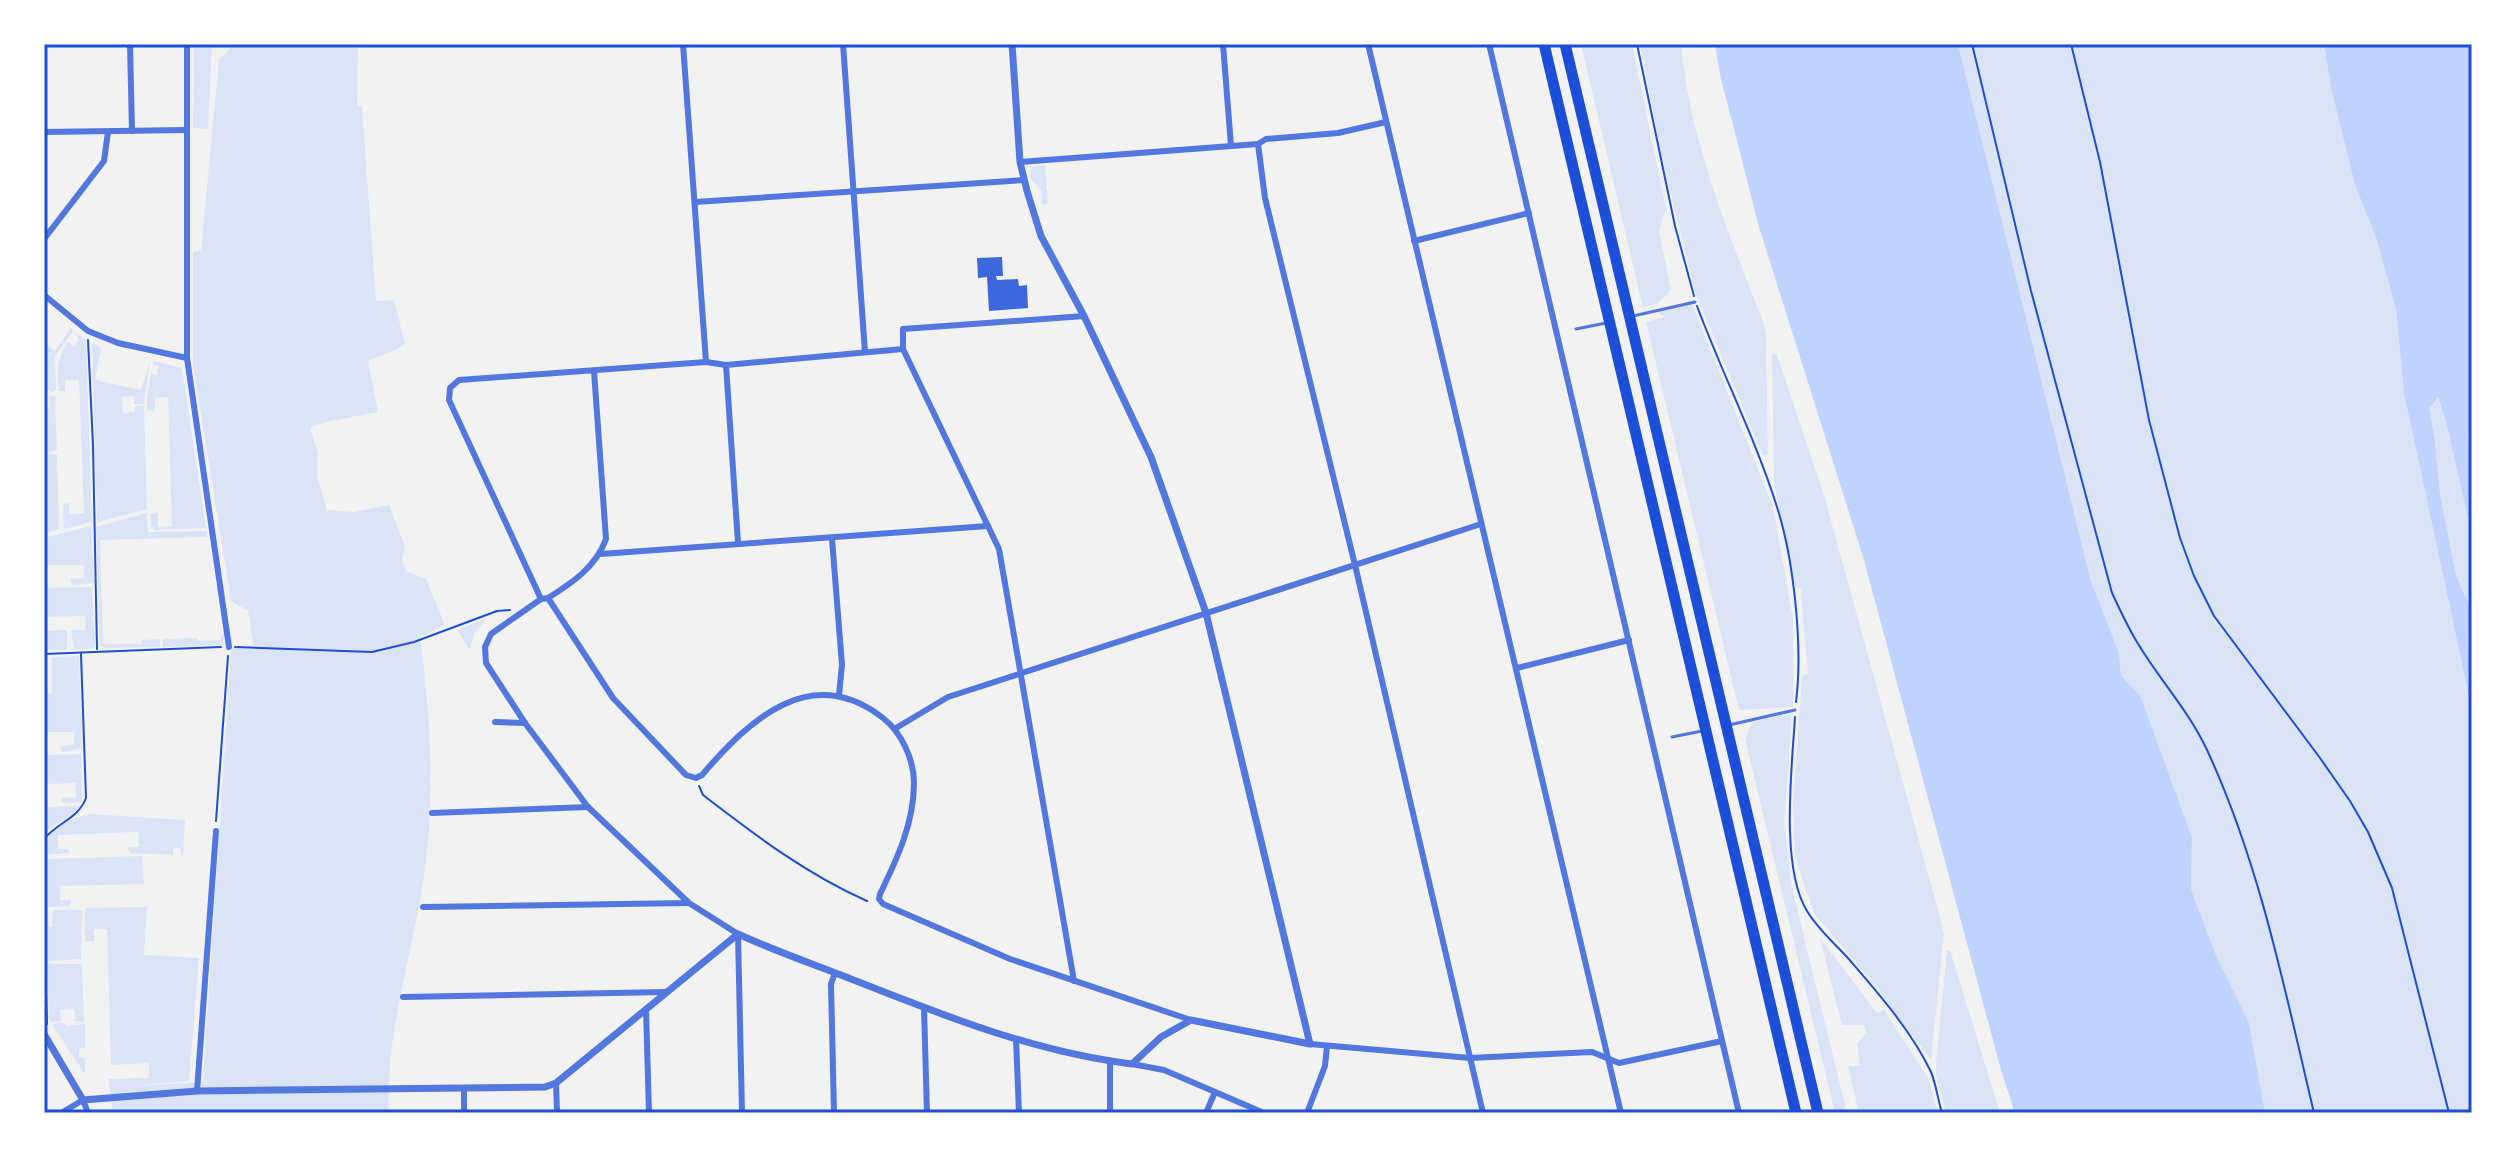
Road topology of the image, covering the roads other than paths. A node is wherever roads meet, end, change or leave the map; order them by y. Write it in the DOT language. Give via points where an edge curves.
graph roads {
  1 [pos="130,44"];
  2 [pos="187,44"];
  3 [pos="683,44"];
  4 [pos="843,44"];
  5 [pos="1012,44"];
  6 [pos="1223,44"];
  7 [pos="1368,44"];
  8 [pos="1489,44"];
  9 [pos="1544,44"];
  10 [pos="1565,44"];
  11 [pos="1386,122"];
  12 [pos="186,130"];
  13 [pos="132,131"];
  14 [pos="44,132"];
  15 [pos="108,132"];
  16 [pos="1258,144"];
  17 [pos="1231,146"];
  18 [pos="1020,162"];
  19 [pos="1024,180"];
  20 [pos="852,191"];
  21 [pos="695,202"];
  22 [pos="1529,213"];
  23 [pos="44,239"];
  24 [pos="1414,241"];
  25 [pos="44,295"];
  26 [pos="1695,302"];
  27 [pos="1084,316"];
  28 [pos="1625,318"];
  29 [pos="1612,321"];
  30 [pos="1576,329"];
  31 [pos="903,349"];
  32 [pos="865,352"];
  33 [pos="187,358"];
  34 [pos="706,362"];
  35 [pos="726,365"];
  36 [pos="594,371"];
  37 [pos="1481,524"];
  38 [pos="988,526"];
  39 [pos="832,539"];
  40 [pos="738,543"];
  41 [pos="601,554"];
  42 [pos="1355,565"];
  43 [pos="544,599"];
  44 [pos="1206,613"];
  45 [pos="1629,640"];
  46 [pos="229,647"];
  47 [pos="1517,668"];
  48 [pos="1020,673"];
  49 [pos="839,695"];
  50 [pos="1795,710"];
  51 [pos="495,722"];
  52 [pos="525,723"];
  53 [pos="1723,726"];
  54 [pos="896,728"];
  55 [pos="1710,729"];
  56 [pos="1672,737"];
  57 [pos="588,807"];
  58 [pos="432,813"];
  59 [pos="216,831"];
  60 [pos="689,903"];
  61 [pos="423,907"];
  62 [pos="738,934"];
  63 [pos="835,973"];
  64 [pos="1074,981"];
  65 [pos="665,992"];
  66 [pos="403,997"];
  67 [pos="646,1008"];
  68 [pos="924,1008"];
  69 [pos="1191,1020"];
  70 [pos="46,1036"];
  71 [pos="1016,1039"];
  72 [pos="1722,1041"];
  73 [pos="1310,1044"];
  74 [pos="1327,1046"];
  75 [pos="1470,1058"];
  76 [pos="1608,1058"];
  77 [pos="1110,1061"];
  78 [pos="1132,1064"];
  79 [pos="556,1083"];
  80 [pos="464,1088"];
  81 [pos="197,1091"];
  82 [pos="1215,1092"];
  83 [pos="83,1100"];
  84 [pos="61,1113"];
  85 [pos="88,1113"];
  86 [pos="464,1113"];
  87 [pos="557,1113"];
  88 [pos="649,1113"];
  89 [pos="742,1113"];
  90 [pos="834,1113"];
  91 [pos="927,1113"];
  92 [pos="1019,1113"];
  93 [pos="1110,1113"];
  94 [pos="1206,1113"];
  95 [pos="1264,1113"];
  96 [pos="1307,1113"];
  97 [pos="1483,1113"];
  98 [pos="1621,1113"];
  99 [pos="1739,1113"];
  100 [pos="1796,1113"];
  101 [pos="1818,1113"];
  1 -- 13 [label="street"];
  2 -- 12 [label="street"];
  3 -- 21 [label="street"];
  4 -- 20 [label="street"];
  5 -- 18 [label="street"];
  6 -- 17 [label="street"];
  7 -- 11 [label="street"];
  8 -- 22 [label="street"];
  9 -- 100 [label="highway"];
  10 -- 101 [label="highway"];
  11 -- 16 [label="street"];
  11 -- 24 [label="street"];
  12 -- 13 [label="street"];
  12 -- 33 [label="street"];
  13 -- 15 [label="street"];
  14 -- 15 [label="street"];
  15 -- 23 [label="street" via="104,161"];
  16 -- 17 [label="street"];
  16 -- 42 [label="street" via="1265,198"];
  17 -- 18 [label="street"];
  18 -- 19 [label="street"];
  19 -- 20 [label="street"];
  19 -- 27 [label="street" via="1041,236"];
  20 -- 21 [label="street"];
  20 -- 32 [label="street"];
  21 -- 34 [label="street"];
  22 -- 24 [label="street"];
  22 -- 45 [label="street"];
  24 -- 37 [label="street"];
  25 -- 33 [label="street" via="88,331"];
  26 -- 28 [label="lane"];
  27 -- 31 [label="street" via="903,329"];
  27 -- 44 [label="street" via="1151,457"];
  29 -- 30 [label="lane"];
  31 -- 32 [label="street"];
  31 -- 38 [label="street"];
  32 -- 35 [label="street"];
  33 -- 46 [label="street"];
  34 -- 35 [label="street"];
  34 -- 36 [label="street"];
  35 -- 40 [label="street"];
  36 -- 41 [label="street" via="606,539"];
  36 -- 43 [label="street" via="459,380 450,388 449,400"];
  37 -- 42 [label="street"];
  37 -- 47 [label="street"];
  38 -- 39 [label="street"];
  38 -- 48 [label="street" via="999,549"];
  39 -- 40 [label="street"];
  39 -- 49 [label="street" via="842,665"];
  40 -- 41 [label="street"];
  41 -- 43 [label="street" via="575,581"];
  42 -- 44 [label="street"];
  42 -- 75 [label="street"];
  43 -- 49 [label="street" via="613,698 686,775 702,775 748,727 782,704 805,696"];
  43 -- 52 [label="street" via="491,634 485,647 486,663"];
  44 -- 48 [label="street"];
  44 -- 73 [label="street"];
  45 -- 47 [label="street"];
  45 -- 72 [label="street"];
  47 -- 76 [label="street"];
  48 -- 54 [label="street" via="948,697"];
  48 -- 64 [label="street"];
  49 -- 54 [label="street"];
  50 -- 53 [label="lane"];
  51 -- 52 [label="street"];
  52 -- 57 [label="street"];
  54 -- 64 [label="street" via="914,779 912,802 900,854 879,899 945,933"];
  55 -- 56 [label="lane"];
  57 -- 58 [label="street"];
  57 -- 60 [label="street"];
  59 -- 81 [label="street"];
  60 -- 61 [label="street"];
  60 -- 62 [label="street"];
  62 -- 63 [label="street"];
  62 -- 65 [label="street"];
  62 -- 89 [label="street"];
  63 -- 68 [label="street"];
  63 -- 90 [label="street"];
  64 -- 69 [label="street"];
  65 -- 66 [label="street"];
  65 -- 67 [label="street"];
  67 -- 79 [label="street"];
  67 -- 88 [label="street"];
  68 -- 71 [label="street"];
  68 -- 91 [label="street"];
  69 -- 73 [label="street"];
  69 -- 78 [label="street" via="1161,1037"];
  70 -- 83 [label="street"];
  71 -- 77 [label="street"];
  71 -- 92 [label="street"];
  72 -- 76 [label="street" via="1619,1063"];
  72 -- 99 [label="street"];
  73 -- 74 [label="street"];
  74 -- 75 [label="street"];
  74 -- 96 [label="street"];
  75 -- 76 [label="street" via="1592,1052"];
  75 -- 97 [label="street"];
  76 -- 98 [label="street"];
  77 -- 78 [label="street"];
  77 -- 93 [label="street"];
  78 -- 82 [label="street" via="1164,1070"];
  79 -- 80 [label="street"];
  79 -- 87 [label="street"];
  80 -- 81 [label="street"];
  80 -- 86 [label="street"];
  81 -- 83 [label="street"];
  82 -- 94 [label="street"];
  82 -- 95 [label="street"];
  83 -- 84 [label="street"];
  83 -- 85 [label="street"];
}
